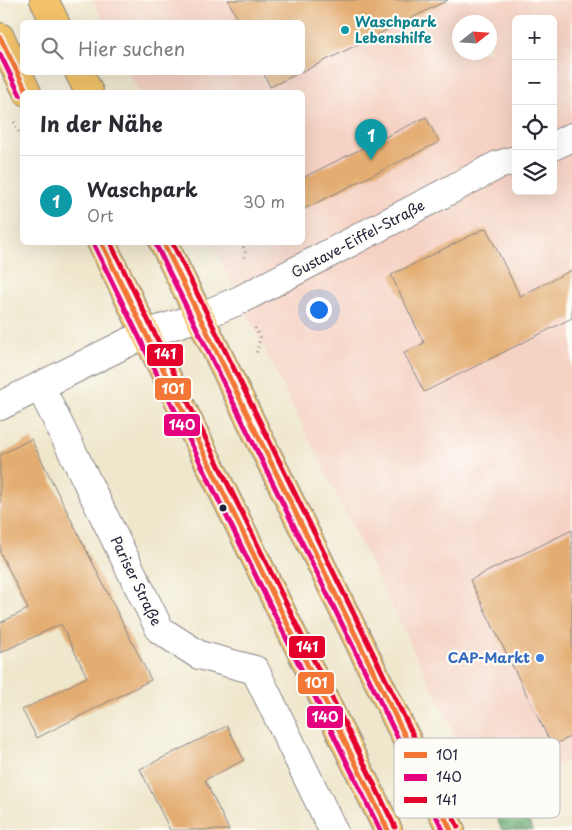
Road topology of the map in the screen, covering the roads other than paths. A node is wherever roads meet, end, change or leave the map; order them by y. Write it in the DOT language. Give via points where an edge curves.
graph roads {
  1 [pos="44,0"];
  2 [pos="54,20"];
  3 [pos="0,37"];
  4 [pos="80,75"];
  5 [pos="26,90"];
  6 [pos="88,90"];
  7 [pos="572,137"];
  8 [pos="557,144"];
  9 [pos="512,161"];
  10 [pos="102,245"];
  11 [pos="164,245"];
  12 [pos="199,317"];
  13 [pos="145,334"];
  14 [pos="40,386"];
  15 [pos="0,406"];
  16 [pos="407,738"];
  17 [pos="446,818"];
  18 [pos="333,830"];
  19 [pos="388,830"];
  20 [pos="452,830"];
  1 -- 2 [label="main road"];
  3 -- 5 [label="main road"];
  4 -- 6 [label="main road"];
  7 -- 8 [label="street"];
  9 -- 12 [label="street, Gustave-Eiffel-Straße" via="498,165 278,281"];
  10 -- 13 [label="main road"];
  11 -- 12 [label="main road"];
  12 -- 13 [label="street, Gustave-Eiffel-Straße"];
  12 -- 16 [label="main road"];
  13 -- 14 [label="street, Gustave-Eiffel-Straße"];
  13 -- 19 [label="main road"];
  14 -- 15 [label="street, Gustave-Eiffel-Straße"];
  14 -- 18 [label="street, Pariser Straße" via="160,630 199,655 255,670"];
  17 -- 20 [label="main road"];
}
